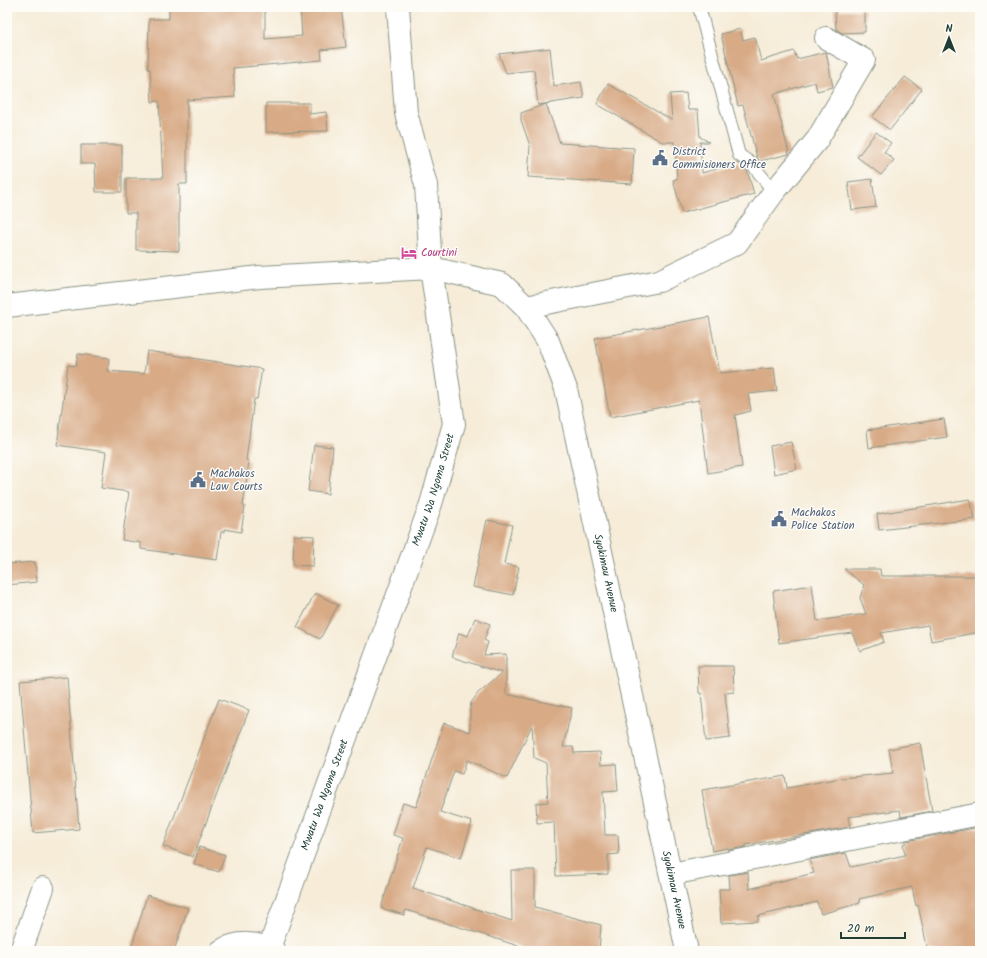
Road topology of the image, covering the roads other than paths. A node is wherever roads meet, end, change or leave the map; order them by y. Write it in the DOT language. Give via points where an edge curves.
graph roads {
  1 [pos="398,7"];
  2 [pos="699,7"];
  3 [pos="826,38"];
  4 [pos="774,192"];
  5 [pos="431,268"];
  6 [pos="7,306"];
  7 [pos="526,307"];
  8 [pos="980,814"];
  9 [pos="671,874"];
  10 [pos="43,888"];
  11 [pos="270,950"];
  12 [pos="21,951"];
  13 [pos="221,951"];
  14 [pos="688,951"];
  1 -- 5 [label="street, Mwatu Wa Ngoma Street" via="406,113 426,185"];
  2 -- 4 [label="lane" via="739,155 752,164"];
  3 -- 4 [label="street" via="864,60 817,140"];
  4 -- 7 [label="street" via="737,243 659,281"];
  5 -- 6 [label="street, Syokimau Avenue" via="260,276"];
  5 -- 7 [label="street, Syokimau Avenue" via="502,284"];
  5 -- 11 [label="street, Mwatu Wa Ngoma Street" via="454,424 432,504"];
  7 -- 9 [label="street, Syokimau Avenue" via="548,341 566,389"];
  8 -- 9 [label="street"];
  9 -- 14 [label="street, Syokimau Avenue"];
  10 -- 12 [label="street"];
  11 -- 13 [label="street" via="246,943 229,946"];
}
